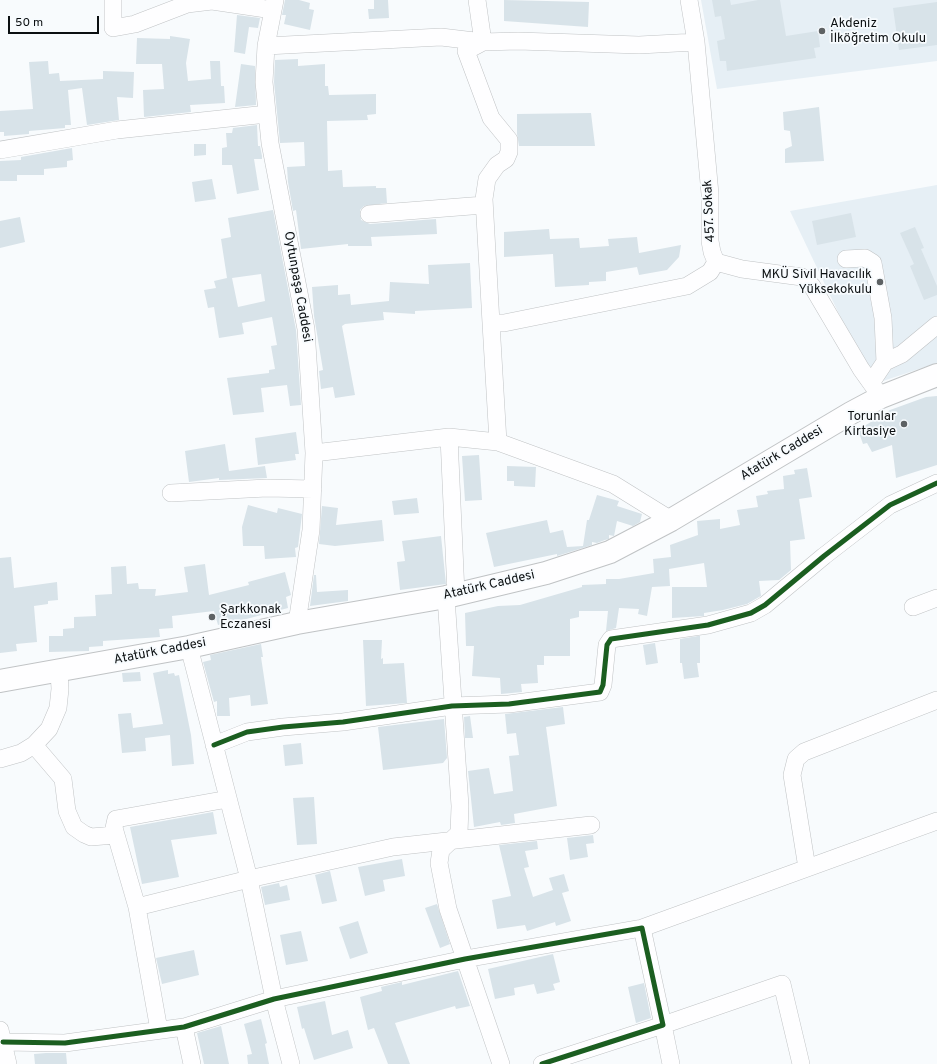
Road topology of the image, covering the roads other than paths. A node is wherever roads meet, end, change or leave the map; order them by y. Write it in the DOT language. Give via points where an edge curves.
graph roads {
  1 [pos="113,0"];
  2 [pos="477,0"];
  3 [pos="689,0"];
  4 [pos="274,5"];
  5 [pos="483,42"];
  6 [pos="696,42"];
  7 [pos="266,46"];
  8 [pos="267,114"];
  9 [pos="0,150"];
  10 [pos="484,205"];
  11 [pos="369,214"];
  12 [pos="846,258"];
  13 [pos="716,262"];
  14 [pos="492,323"];
  15 [pos="937,325"];
  16 [pos="885,362"];
  17 [pos="937,375"];
  18 [pos="876,390"];
  19 [pos="449,438"];
  20 [pos="498,442"];
  21 [pos="314,453"];
  22 [pos="937,483"];
  23 [pos="312,489"];
  24 [pos="171,493"];
  25 [pos="671,520"];
  26 [pos="451,595"];
  27 [pos="937,598"];
  28 [pos="913,607"];
  29 [pos="297,623"];
  30 [pos="189,647"];
  31 [pos="59,671"];
  32 [pos="0,681"];
  33 [pos="937,700"];
  34 [pos="452,706"];
  35 [pos="34,745"];
  36 [pos="214,745"];
  37 [pos="0,759"];
  38 [pos="228,799"];
  39 [pos="937,822"];
  40 [pos="591,825"];
  41 [pos="115,835"];
  42 [pos="450,842"];
  43 [pos="807,868"];
  44 [pos="249,879"];
  45 [pos="137,907"];
  46 [pos="642,928"];
  47 [pos="465,958"];
  48 [pos="274,999"];
  49 [pos="663,1025"];
  50 [pos="184,1027"];
  51 [pos="159,1030"];
  52 [pos="1,1036"];
  53 [pos="6,1064"];
  54 [pos="192,1064"];
  55 [pos="290,1064"];
  56 [pos="499,1064"];
  57 [pos="542,1064"];
  58 [pos="671,1064"];
  59 [pos="801,1064"];
  1 -- 4 [label="street" via="113,28 135,24 187,4 212,1"];
  2 -- 5 [label="street"];
  3 -- 6 [label="street, 457. Sokak"];
  4 -- 7 [label="street, Oytunpaşa Caddesi"];
  5 -- 6 [label="street" via="639,45"];
  5 -- 7 [label="street" via="440,37"];
  5 -- 10 [label="street" via="466,51 491,118 509,140 506,159 497,165 487,179"];
  6 -- 13 [label="street, 457. Sokak" via="710,194 710,241"];
  7 -- 8 [label="street, Oytunpaşa Caddesi" via="264,82"];
  8 -- 9 [label="street" via="117,130"];
  8 -- 21 [label="street, Oytunpaşa Caddesi" via="270,143 306,329"];
  10 -- 11 [label="street"];
  10 -- 14 [label="street"];
  12 -- 16 [label="street" via="865,258 873,263 883,318"];
  13 -- 14 [label="street" via="710,272 687,286 504,323"];
  13 -- 18 [label="street" via="734,268 802,277 812,286"];
  14 -- 20 [label="street"];
  15 -- 16 [label="street" via="902,354"];
  16 -- 18 [label="street"];
  17 -- 18 [label="main road, Atatürk Caddesi"];
  18 -- 25 [label="main road, Atatürk Caddesi" via="851,413"];
  19 -- 20 [label="street"];
  19 -- 21 [label="street"];
  19 -- 26 [label="street"];
  20 -- 25 [label="street" via="613,484"];
  21 -- 23 [label="street, Oytunpaşa Caddesi"];
  22 -- 34 [label="street" via="890,506 751,614 708,625 611,639 607,645 600,692 508,704"];
  23 -- 24 [label="street" via="268,488"];
  23 -- 29 [label="street, Oytunpaşa Caddesi" via="311,530"];
  25 -- 26 [label="main road, Atatürk Caddesi" via="610,552 546,574"];
  26 -- 29 [label="main road, Atatürk Caddesi"];
  26 -- 34 [label="street"];
  27 -- 28 [label="street"];
  29 -- 30 [label="main road, Atatürk Caddesi"];
  30 -- 31 [label="main road, Atatürk Caddesi"];
  30 -- 36 [label="street"];
  31 -- 32 [label="main road, Atatürk Caddesi"];
  31 -- 35 [label="street" via="58,708 49,729"];
  33 -- 43 [label="street" via="804,752 796,759 792,775"];
  34 -- 36 [label="street" via="343,722 283,726 247,732"];
  34 -- 42 [label="street" via="460,813 459,833"];
  35 -- 37 [label="street" via="21,753"];
  35 -- 41 [label="street" via="63,779 67,811 74,827 91,837"];
  36 -- 38 [label="street"];
  38 -- 41 [label="street" via="116,819"];
  38 -- 44 [label="street"];
  39 -- 43 [label="street"];
  40 -- 42 [label="street"];
  41 -- 45 [label="street"];
  42 -- 44 [label="street" via="393,847"];
  42 -- 47 [label="street" via="441,850 439,863 448,909"];
  43 -- 46 [label="street"];
  44 -- 45 [label="street"];
  44 -- 48 [label="street"];
  45 -- 51 [label="street"];
  46 -- 47 [label="street"];
  46 -- 49 [label="street"];
  47 -- 48 [label="street"];
  47 -- 56 [label="street"];
  48 -- 50 [label="street"];
  48 -- 55 [label="street"];
  49 -- 57 [label="street"];
  49 -- 58 [label="street"];
  49 -- 59 [label="street" via="782,984"];
  50 -- 51 [label="street"];
  50 -- 54 [label="street"];
  51 -- 52 [label="street" via="65,1043"];
  52 -- 53 [label="street"];
}
